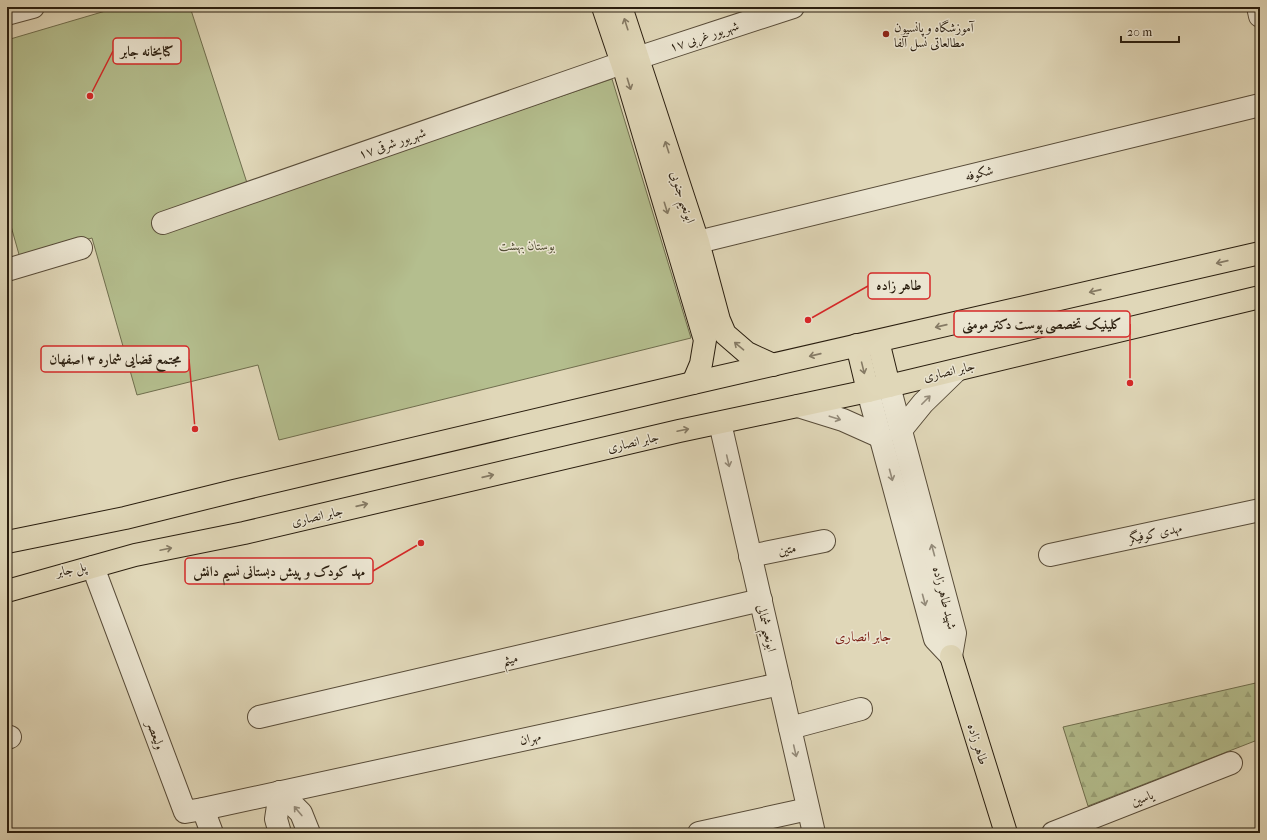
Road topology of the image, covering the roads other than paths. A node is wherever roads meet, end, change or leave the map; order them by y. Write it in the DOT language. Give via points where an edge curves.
graph roads {
  1 [pos="33,7"];
  2 [pos="603,7"];
  3 [pos="620,7"];
  4 [pos="793,7"];
  5 [pos="1258,7"];
  6 [pos="7,14"];
  7 [pos="1260,16"];
  8 [pos="630,60"];
  9 [pos="1260,105"];
  10 [pos="162,223"];
  11 [pos="698,242"];
  12 [pos="81,248"];
  13 [pos="1260,253"];
  14 [pos="7,270"];
  15 [pos="1260,297"];
  16 [pos="878,341"];
  17 [pos="857,345"];
  18 [pos="773,365"];
  19 [pos="957,370"];
  20 [pos="693,383"];
  21 [pos="889,386"];
  22 [pos="868,391"];
  23 [pos="798,406"];
  24 [pos="720,423"];
  25 [pos="891,433"];
  26 [pos="1260,510"];
  27 [pos="126,518"];
  28 [pos="824,541"];
  29 [pos="7,542"];
  30 [pos="7,547"];
  31 [pos="135,555"];
  32 [pos="1050,555"];
  33 [pos="750,556"];
  34 [pos="93,567"];
  35 [pos="7,583"];
  36 [pos="7,591"];
  37 [pos="761,600"];
  38 [pos="951,656"];
  39 [pos="780,684"];
  40 [pos="861,709"];
  41 [pos="259,718"];
  42 [pos="790,728"];
  43 [pos="1231,763"];
  44 [pos="280,792"];
  45 [pos="203,809"];
  46 [pos="808,809"];
  47 [pos="212,833"];
  48 [pos="280,833"];
  49 [pos="309,833"];
  50 [pos="699,833"];
  51 [pos="814,833"];
  52 [pos="1006,833"];
  53 [pos="1053,833"];
  1 -- 6 [label="street"];
  2 -- 8 [label="main road, ابونعیم جنوبی"];
  8 -- 3 [label="main road, ابونعیم جنوبی, one-way"];
  4 -- 8 [label="street, ۱۷ شهریور غربی"];
  5 -- 7 [label="street"];
  8 -- 10 [label="street, ۱۷ شهریور شرقی"];
  11 -- 8 [label="main road, ابونعیم جنوبی, one-way"];
  8 -- 20 [label="main road, ابونعیم جنوبی, one-way" via="704,340 701,364"];
  9 -- 11 [label="street, شکوفه"];
  18 -- 11 [label="main road, ابونعیم جنوبی, one-way" via="747,353 725,334"];
  12 -- 14 [label="street"];
  13 -- 16 [label="main road, one-way"];
  15 -- 19 [label="main road, جابر انصاری"];
  16 -- 17 [label="main road"];
  16 -- 21 [label="main road"];
  17 -- 18 [label="main road, one-way"];
  17 -- 22 [label="main road, one-way"];
  18 -- 20 [label="main road"];
  19 -- 21 [label="main road, جابر انصاری"];
  25 -- 19 [label="street, one-way"];
  20 -- 27 [label="main road"];
  21 -- 22 [label="main road, جابر انصاری"];
  21 -- 25 [label="street, شهید طاهر زاده"];
  22 -- 23 [label="main road, جابر انصاری"];
  22 -- 25 [label="street, شهید طاهر زاده"];
  23 -- 24 [label="main road, جابر انصاری"];
  23 -- 25 [label="street, one-way"];
  31 -- 24 [label="main road, جابر انصاری, one-way" via="244,533"];
  24 -- 33 [label="street, ابونعیم شمالی, one-way"];
  25 -- 38 [label="street, شهید طاهر زاده" via="935,639"];
  26 -- 32 [label="street, مهدی کوفیگر"];
  27 -- 29 [label="main road"];
  27 -- 30 [label="main road"];
  28 -- 33 [label="street, متین"];
  31 -- 34 [label="main road, جابر انصاری"];
  31 -- 35 [label="main road, پل جابر"];
  33 -- 37 [label="street, ابونعیم شمالی"];
  34 -- 36 [label="main road, جابر انصاری"];
  34 -- 45 [label="street, ولیعصر" via="184,812"];
  37 -- 39 [label="street, ابونعیم شمالی"];
  37 -- 41 [label="street, میثم"];
  38 -- 52 [label="main road, طاهر زاده"];
  39 -- 42 [label="street, ابونعیم شمالی"];
  39 -- 44 [label="street, مهران"];
  40 -- 42 [label="street"];
  42 -- 46 [label="street, ابونعیم شمالی, one-way"];
  43 -- 53 [label="street, یاسین"];
  44 -- 45 [label="street, ولیعصر"];
  44 -- 48 [label="street" via="276,819"];
  49 -- 44 [label="street, one-way" via="301,813"];
  45 -- 47 [label="street"];
  46 -- 50 [label="street"];
  46 -- 51 [label="street, ابونعیم شمالی"];
}
